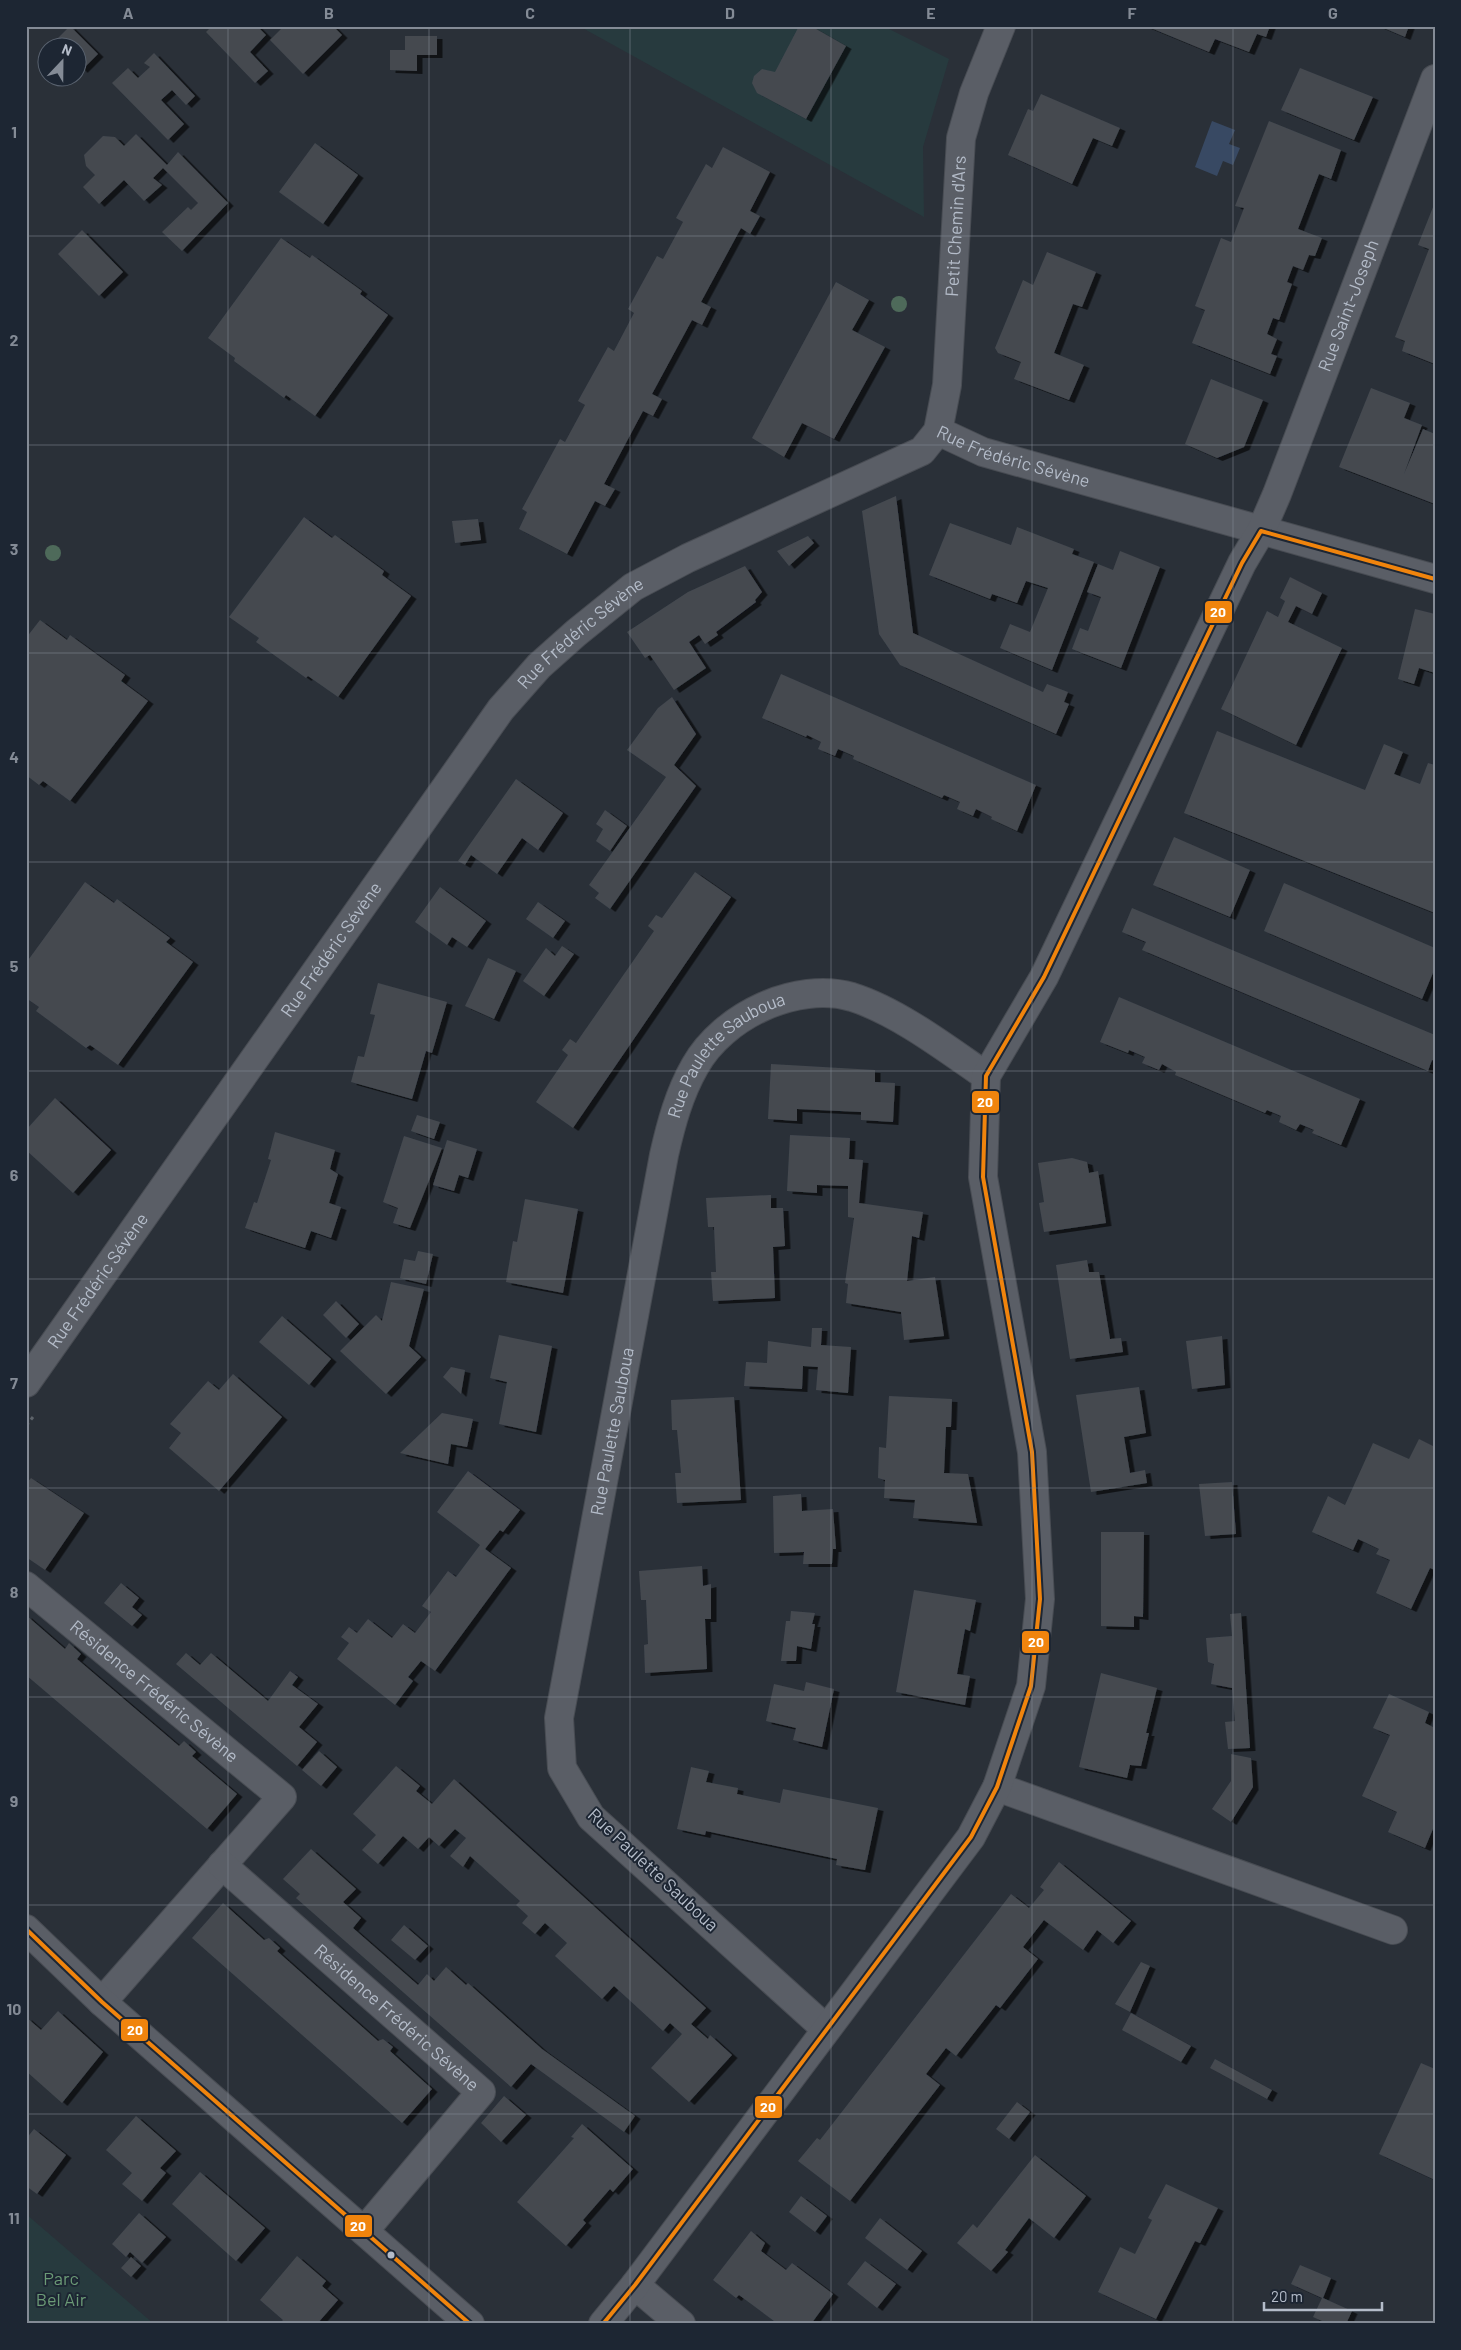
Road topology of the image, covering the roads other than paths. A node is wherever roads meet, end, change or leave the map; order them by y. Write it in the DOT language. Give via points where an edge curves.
graph roads {
  1 [pos="1001,26"];
  2 [pos="1435,79"];
  3 [pos="938,431"];
  4 [pos="1261,531"];
  5 [pos="1435,579"];
  6 [pos="986,1076"];
  7 [pos="26,1383"];
  8 [pos="26,1586"];
  9 [pos="998,1787"];
  10 [pos="222,1865"];
  11 [pos="26,1929"];
  12 [pos="1393,1930"];
  13 [pos="102,2002"];
  14 [pos="826,2029"];
  15 [pos="364,2231"];
  16 [pos="635,2285"];
  17 [pos="470,2324"];
  18 [pos="603,2324"];
  19 [pos="682,2324"];
  1 -- 3 [label="street, Petit Chemin d'Ars" via="974,93 961,138 947,385"];
  2 -- 4 [label="street, Rue Saint-Joseph"];
  3 -- 4 [label="street, Rue Frédéric Sévène" via="983,452"];
  3 -- 7 [label="street, Rue Frédéric Sévène" via="922,451 688,558 633,587 539,666 501,709"];
  4 -- 5 [label="street, Rue Frédéric Sévène"];
  4 -- 6 [label="street, Rue Saint-Joseph" via="1242,563 1044,977"];
  6 -- 9 [label="street" via="983,1176 1032,1452 1040,1599 1031,1686"];
  6 -- 14 [label="street, Rue Paulette Sauboua" via="898,1018 851,997 813,993 771,1001 742,1018 714,1040 696,1064 682,1090 670,1125 559,1718 562,1768 591,1817"];
  8 -- 10 [label="street, Résidence Frédéric Sévène" via="282,1797"];
  9 -- 12 [label="street"];
  9 -- 14 [label="street" via="971,1837"];
  10 -- 13 [label="street, Résidence Frédéric Sévène"];
  10 -- 15 [label="street, Résidence Frédéric Sévène" via="480,2092"];
  11 -- 13 [label="street"];
  13 -- 15 [label="street"];
  14 -- 16 [label="street"];
  15 -- 17 [label="street"];
  16 -- 18 [label="street"];
  16 -- 19 [label="street"];
}
